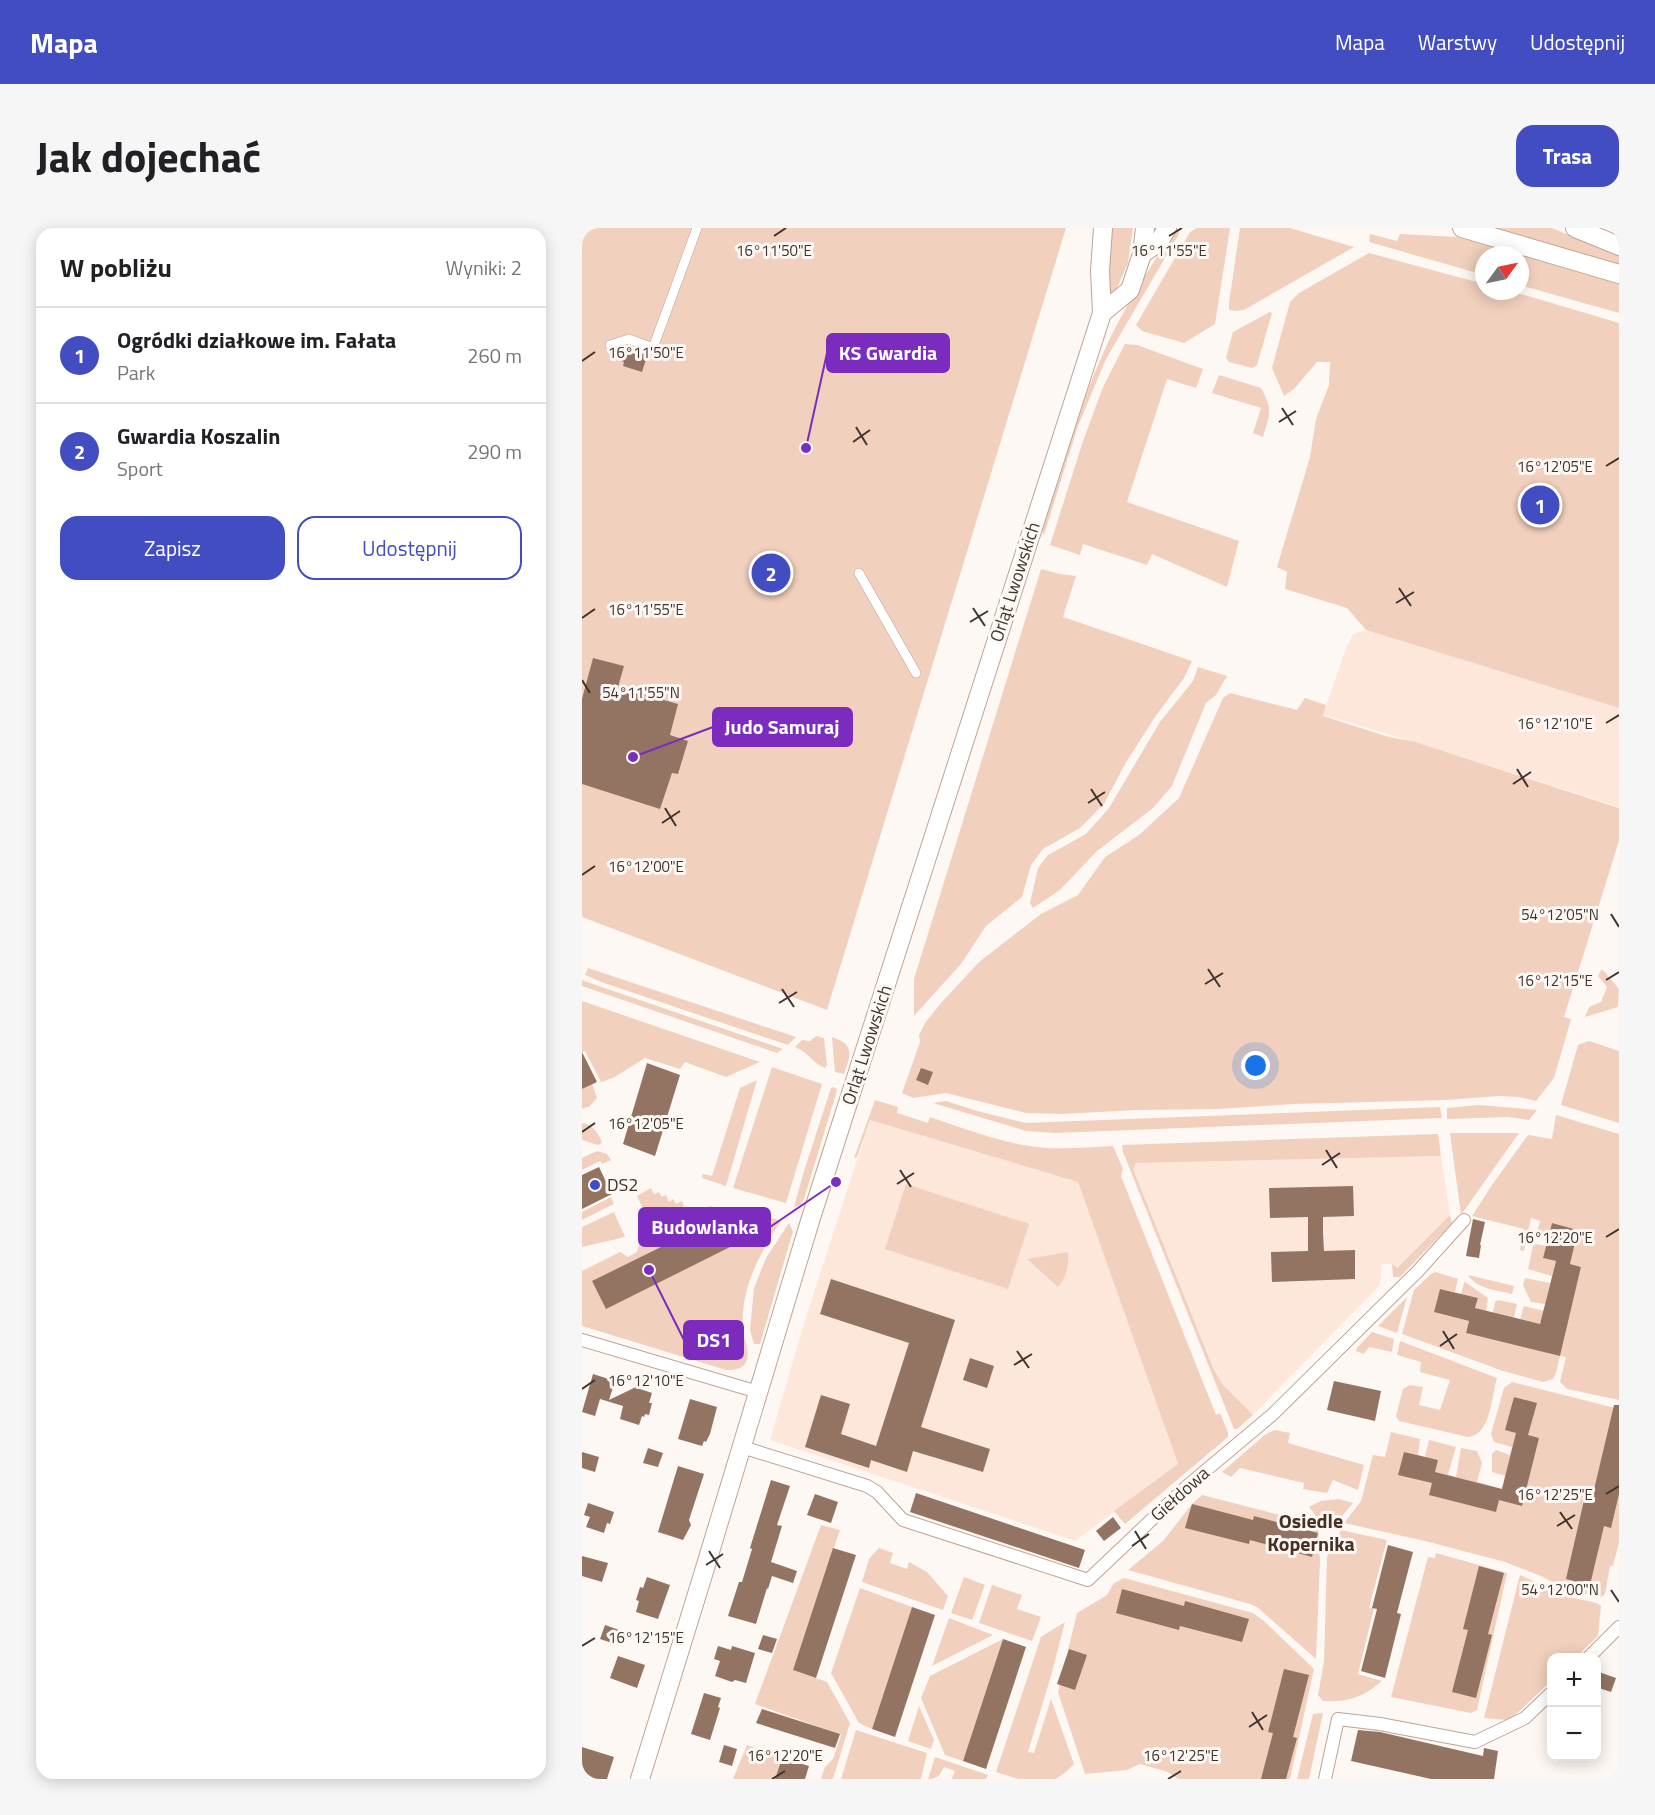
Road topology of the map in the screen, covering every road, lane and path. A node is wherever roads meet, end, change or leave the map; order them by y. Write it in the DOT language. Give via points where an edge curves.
graph roads {
  1 [pos="697,228"];
  2 [pos="1103,228"];
  3 [pos="1145,228"];
  4 [pos="1167,228"];
  5 [pos="1462,228"];
  6 [pos="1575,228"];
  7 [pos="1619,246"];
  8 [pos="1142,254"];
  9 [pos="1619,274"];
  10 [pos="1102,313"];
  11 [pos="610,345"];
  12 [pos="858,573"];
  13 [pos="916,673"];
  14 [pos="1464,1220"];
  15 [pos="582,1340"];
  16 [pos="758,1392"];
  17 [pos="742,1447"];
  18 [pos="1619,1627"];
  19 [pos="1593,1653"];
  20 [pos="1547,1697"];
  21 [pos="639,1779"];
  22 [pos="1325,1779"];
  1 -- 11 [label="street" via="653,348 629,339"];
  2 -- 10 [label="main road, Orląt Lwowskich"];
  3 -- 8 [label="main road"];
  4 -- 8 [label="main road" via="1159,242"];
  5 -- 9 [label="main road"];
  6 -- 7 [label="main road"];
  8 -- 10 [label="main road" via="1130,290"];
  10 -- 16 [label="main road, Orląt Lwowskich" via="853,1084"];
  12 -- 13 [label="street"];
  14 -- 17 [label="street, Giełdowa" via="1418,1271 1273,1414 1186,1487 1088,1580 903,1520 867,1486"];
  15 -- 16 [label="street"];
  16 -- 17 [label="main road, Orląt Lwowskich"];
  17 -- 21 [label="main road, Orląt Lwowskich"];
  18 -- 19 [label="street"];
  20 -- 22 [label="street" via="1525,1718 1474,1742 1338,1719"];
}
